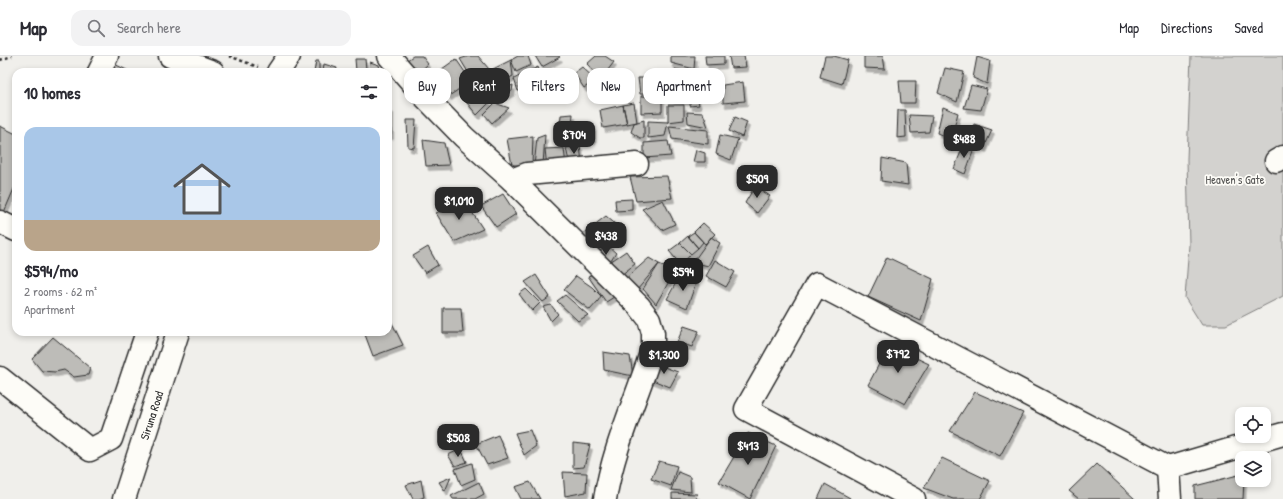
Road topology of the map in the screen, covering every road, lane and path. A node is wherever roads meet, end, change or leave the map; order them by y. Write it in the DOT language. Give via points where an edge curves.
graph roads {
  1 [pos="12,56"];
  2 [pos="107,56"];
  3 [pos="170,56"];
  4 [pos="229,56"];
  5 [pos="289,56"];
  6 [pos="389,56"];
  7 [pos="0,60"];
  8 [pos="101,68"];
  9 [pos="202,68"];
  10 [pos="263,68"];
  11 [pos="275,68"];
  12 [pos="637,164"];
  13 [pos="512,180"];
  14 [pos="0,222"];
  15 [pos="12,228"];
  16 [pos="146,336"];
  17 [pos="177,336"];
  18 [pos="0,378"];
  19 [pos="1283,434"];
  20 [pos="1168,468"];
  21 [pos="124,499"];
  22 [pos="605,499"];
  23 [pos="914,499"];
  24 [pos="1170,499"];
  1 -- 7 [label="path"];
  2 -- 8 [label="street"];
  3 -- 9 [label="street"];
  4 -- 10 [label="path"];
  5 -- 11 [label="street"];
  6 -- 13 [label="street" via="464,137"];
  12 -- 13 [label="street" via="527,174"];
  13 -- 22 [label="street" via="639,306 649,319 653,347 620,438"];
  14 -- 15 [label="street"];
  16 -- 18 [label="street" via="111,439 90,450"];
  17 -- 21 [label="street, Siruna Road"];
  19 -- 20 [label="street"];
  20 -- 23 [label="street" via="817,284 746,409"];
  20 -- 24 [label="street"];
}
